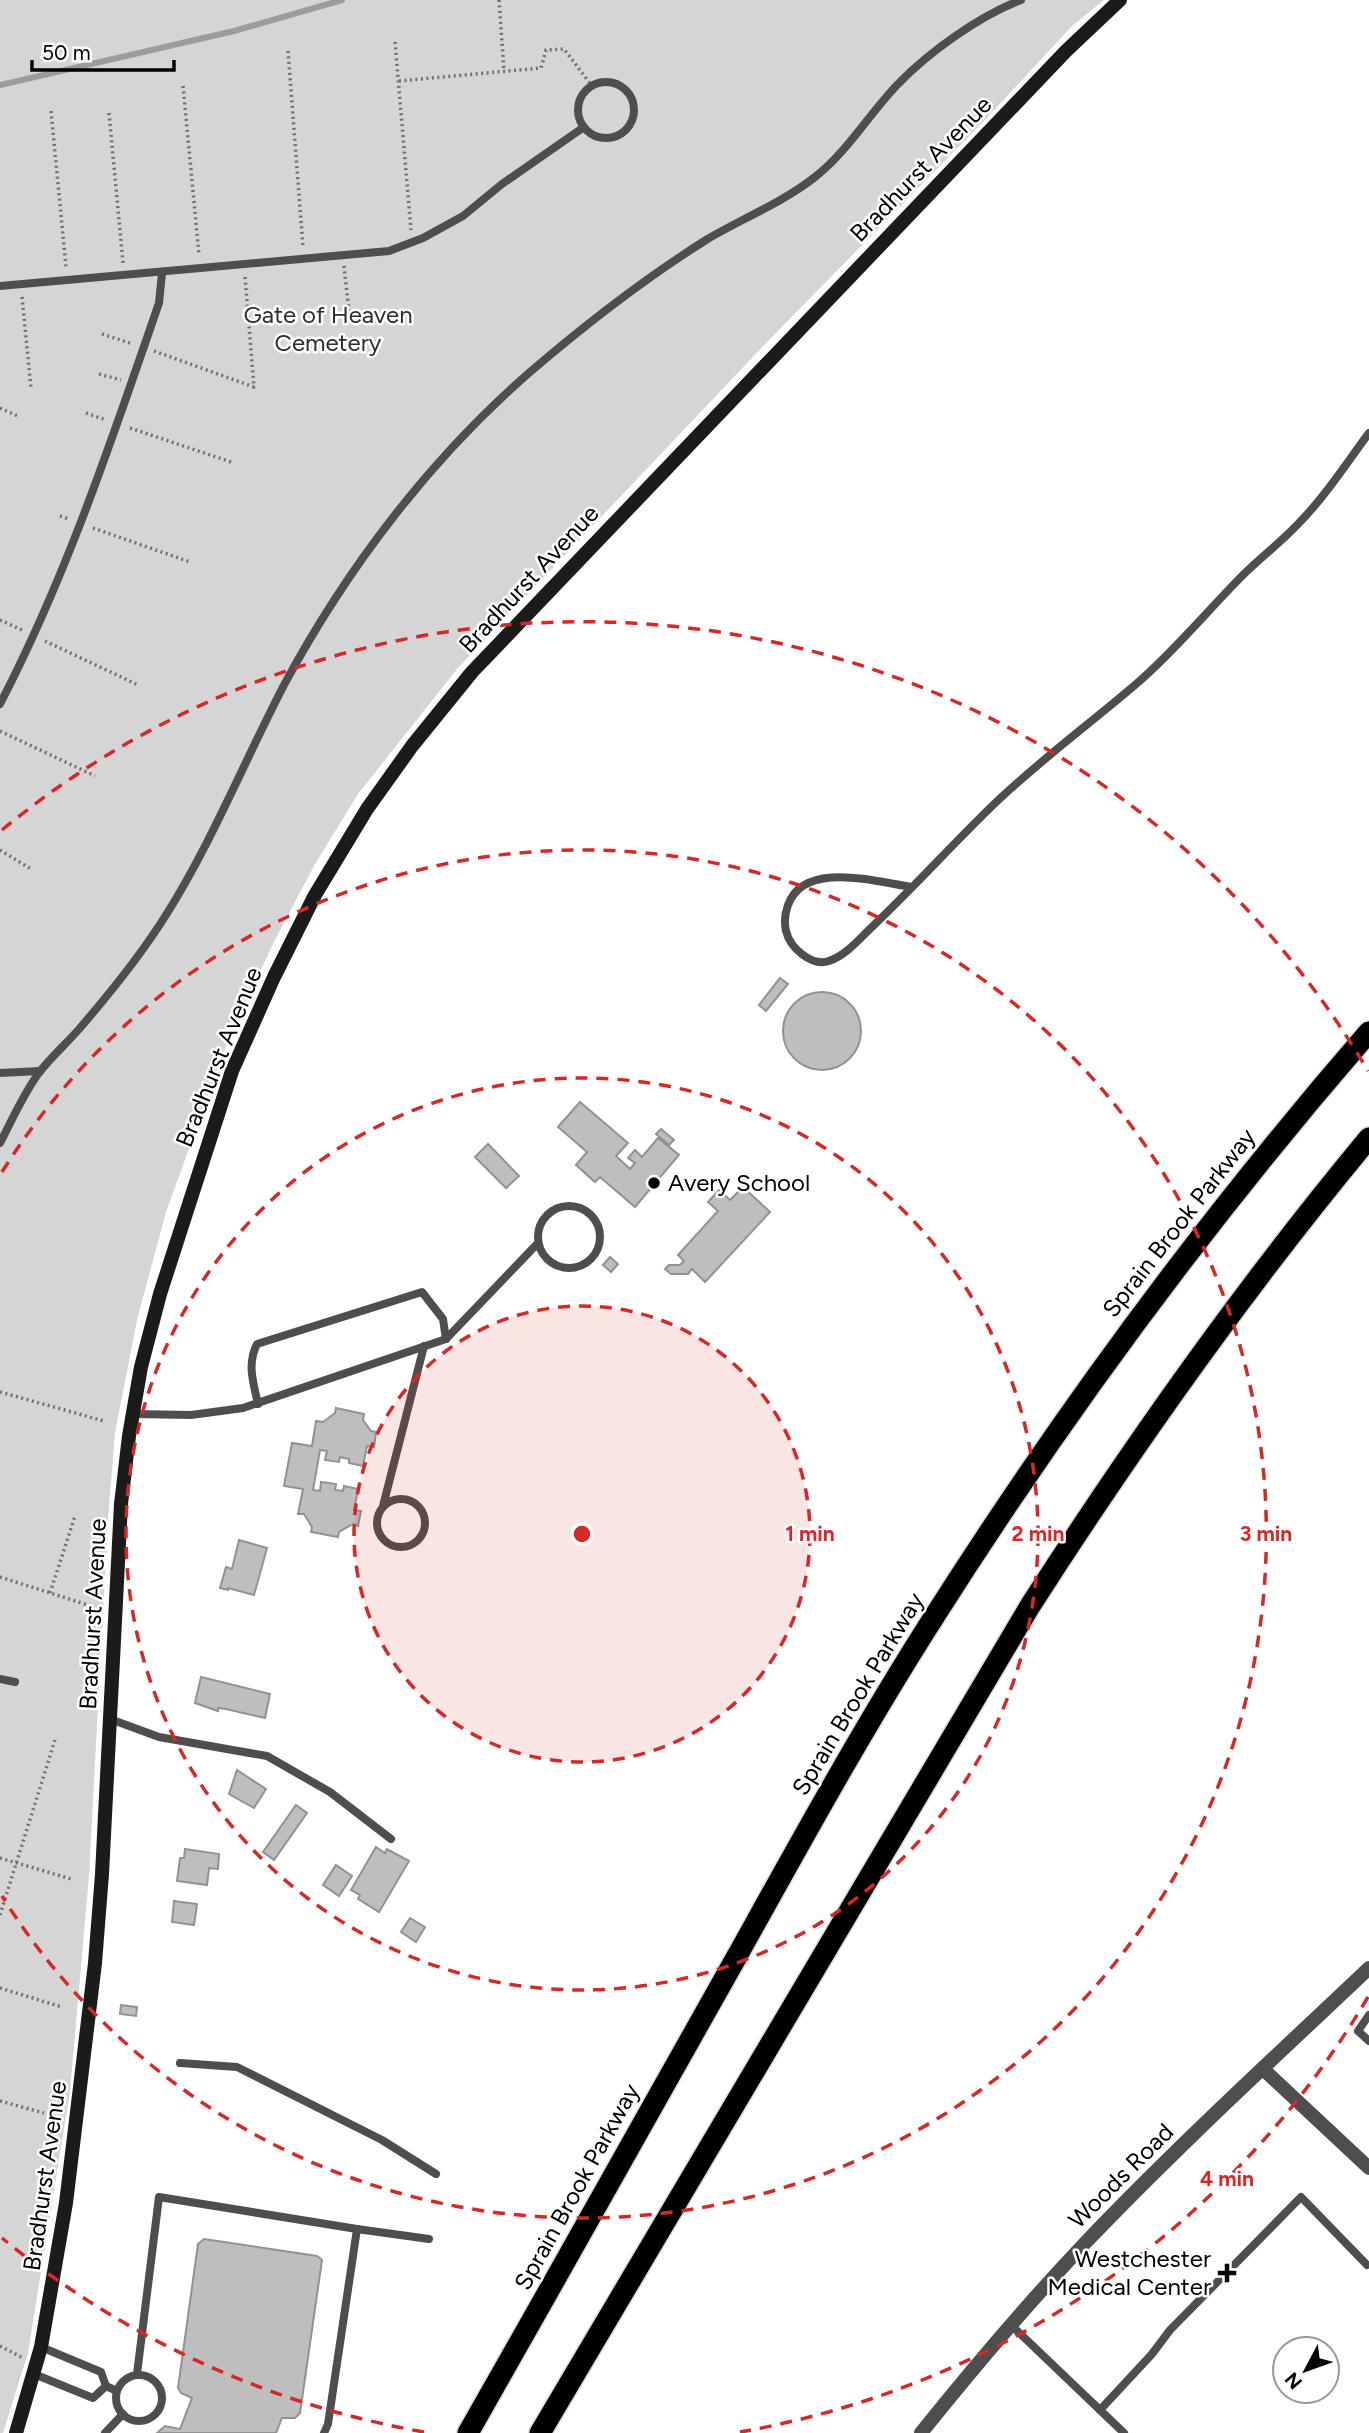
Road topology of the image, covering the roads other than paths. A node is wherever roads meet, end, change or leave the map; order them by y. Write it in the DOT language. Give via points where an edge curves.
graph roads {
  1 [pos="1021,0"];
  2 [pos="1120,0"];
  3 [pos="584,127"];
  4 [pos="162,273"];
  5 [pos="0,286"];
  6 [pos="1369,433"];
  7 [pos="0,704"];
  8 [pos="912,887"];
  9 [pos="1369,1032"];
  10 [pos="40,1071"];
  11 [pos="0,1073"];
  12 [pos="1369,1138"];
  13 [pos="0,1143"];
  14 [pos="538,1244"];
  15 [pos="446,1339"];
  16 [pos="424,1346"];
  17 [pos="258,1404"];
  18 [pos="133,1414"];
  19 [pos="383,1506"];
  20 [pos="0,1679"];
  21 [pos="15,1682"];
  22 [pos="110,1719"];
  23 [pos="391,1839"];
  24 [pos="1369,1968"];
  25 [pos="1369,2015"];
  26 [pos="1369,2041"];
  27 [pos="180,2063"];
  28 [pos="1263,2069"];
  29 [pos="1369,2168"];
  30 [pos="436,2174"];
  31 [pos="357,2229"];
  32 [pos="429,2239"];
  33 [pos="1367,2265"];
  34 [pos="1011,2325"];
  35 [pos="41,2347"];
  36 [pos="36,2370"];
  37 [pos="137,2375"];
  38 [pos="106,2386"];
  39 [pos="117,2391"];
  40 [pos="1100,2410"];
  41 [pos="123,2414"];
  42 [pos="16,2433"];
  43 [pos="105,2433"];
  44 [pos="324,2433"];
  45 [pos="468,2433"];
  46 [pos="540,2433"];
  47 [pos="921,2433"];
  48 [pos="1124,2433"];
  1 -- 10 [label="lane" via="927,58 816,177 734,223 618,299 473,426 377,537 344,585 285,684 200,858 144,949"];
  2 -- 18 [label="main road, Bradhurst Avenue" via="472,672 367,809 315,895 232,1071 160,1294"];
  3 -- 3 [label="lane" via="608,138 628,128 634,104 624,88 605,81 592,86 578,108"];
  3 -- 4 [label="lane" via="463,216 389,251"];
  4 -- 5 [label="lane"];
  4 -- 7 [label="lane" via="159,303 106,460 34,636"];
  6 -- 8 [label="lane" via="1298,524 1194,628 1136,684 992,806"];
  8 -- 8 [label="lane" via="846,952 828,962 813,962 786,933 785,914 793,892 810,880 834,877"];
  9 -- 45 [label="highway, Sprain Brook Parkway" via="1246,1178 1130,1329 933,1618 830,1791"];
  10 -- 11 [label="lane"];
  10 -- 13 [label="lane"];
  12 -- 46 [label="highway" via="1182,1381 1037,1594"];
  14 -- 14 [label="lane" via="540,1224 563,1206 582,1209 599,1233 599,1243 588,1261 569,1268 549,1261"];
  14 -- 15 [label="lane"];
  15 -- 16 [label="lane"];
  15 -- 17 [label="lane" via="443,1319 422,1292 257,1344 250,1369"];
  16 -- 17 [label="lane"];
  16 -- 19 [label="lane"];
  17 -- 18 [label="lane" via="191,1415"];
  18 -- 22 [label="main road, Bradhurst Avenue" via="121,1504"];
  19 -- 19 [label="lane" via="377,1529 386,1542 409,1546 422,1537 426,1521 420,1506 397,1498"];
  20 -- 21 [label="lane"];
  22 -- 23 [label="lane" via="159,1737 267,1756 330,1792"];
  22 -- 35 [label="main road, Bradhurst Avenue" via="95,1963 66,2203"];
  24 -- 28 [label="street, Woods Road"];
  25 -- 26 [label="lane" via="1358,2031"];
  27 -- 30 [label="lane" via="237,2067 382,2140"];
  28 -- 29 [label="street"];
  28 -- 34 [label="street, Woods Road" via="1095,2233"];
  31 -- 32 [label="lane"];
  31 -- 37 [label="lane" via="159,2197"];
  31 -- 44 [label="lane"];
  33 -- 40 [label="lane" via="1301,2197 1170,2330"];
  34 -- 40 [label="lane"];
  34 -- 47 [label="street, Woods Road"];
  35 -- 36 [label="main road, Bradhurst Avenue"];
  35 -- 38 [label="lane" via="101,2372"];
  36 -- 38 [label="lane" via="93,2398"];
  36 -- 42 [label="main road, Bradhurst Avenue"];
  37 -- 39 [label="lane" via="123,2380"];
  37 -- 41 [label="lane" via="158,2384 160,2406 144,2420"];
  38 -- 39 [label="lane"];
  39 -- 41 [label="lane"];
  40 -- 48 [label="lane"];
  41 -- 43 [label="lane"];
}
